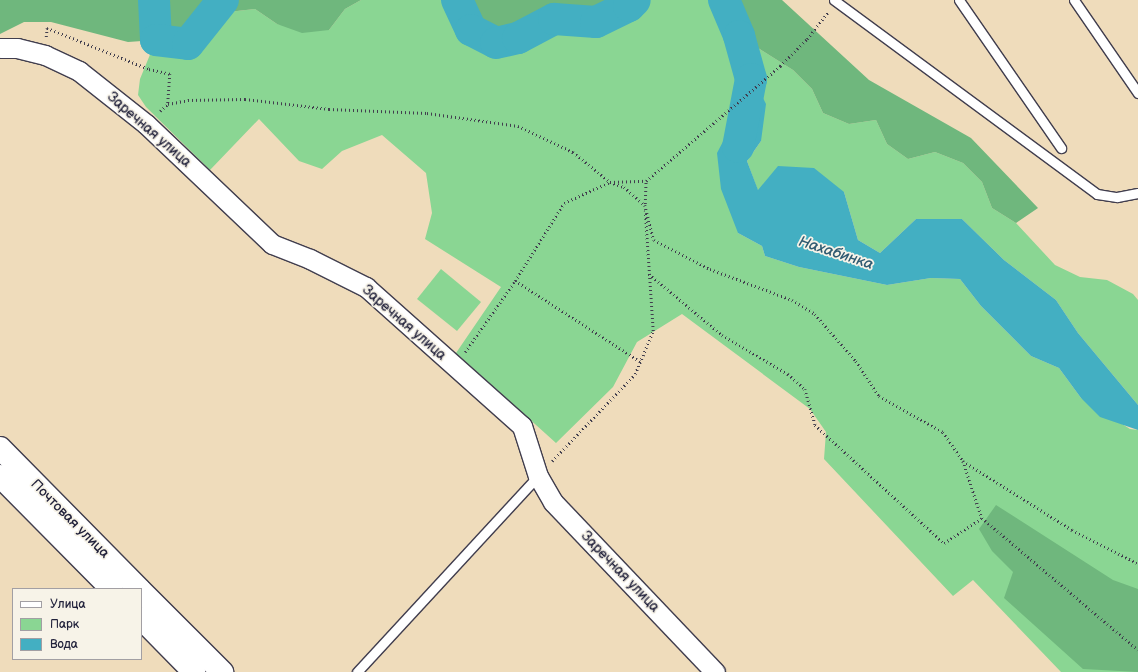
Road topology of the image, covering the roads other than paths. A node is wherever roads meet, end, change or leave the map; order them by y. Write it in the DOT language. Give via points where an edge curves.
graph roads {
  1 [pos="834,0"];
  2 [pos="959,0"];
  3 [pos="1074,0"];
  4 [pos="0,48"];
  5 [pos="1138,93"];
  6 [pos="1061,148"];
  7 [pos="1138,193"];
  8 [pos="0,448"];
  9 [pos="0,476"];
  10 [pos="538,476"];
  11 [pos="111,588"];
  12 [pos="138,588"];
  13 [pos="142,592"];
  14 [pos="142,619"];
  15 [pos="194,672"];
  16 [pos="222,672"];
  17 [pos="357,672"];
  18 [pos="715,672"];
  1 -- 7 [label="lane" via="1098,194 1117,198"];
  2 -- 6 [label="lane"];
  3 -- 5 [label="lane"];
  4 -- 10 [label="street, Заречная улица" via="17,48 45,55 79,71 146,124 272,244 310,259 366,287 522,426"];
  8 -- 12 [label="main road, Почтовая улица"];
  9 -- 11 [label="main road, Почтовая улица"];
  10 -- 17 [label="lane"];
  10 -- 18 [label="street, Заречная улица" via="553,502"];
  13 -- 16 [label="main road, Почтовая улица"];
  14 -- 15 [label="main road"];
}
